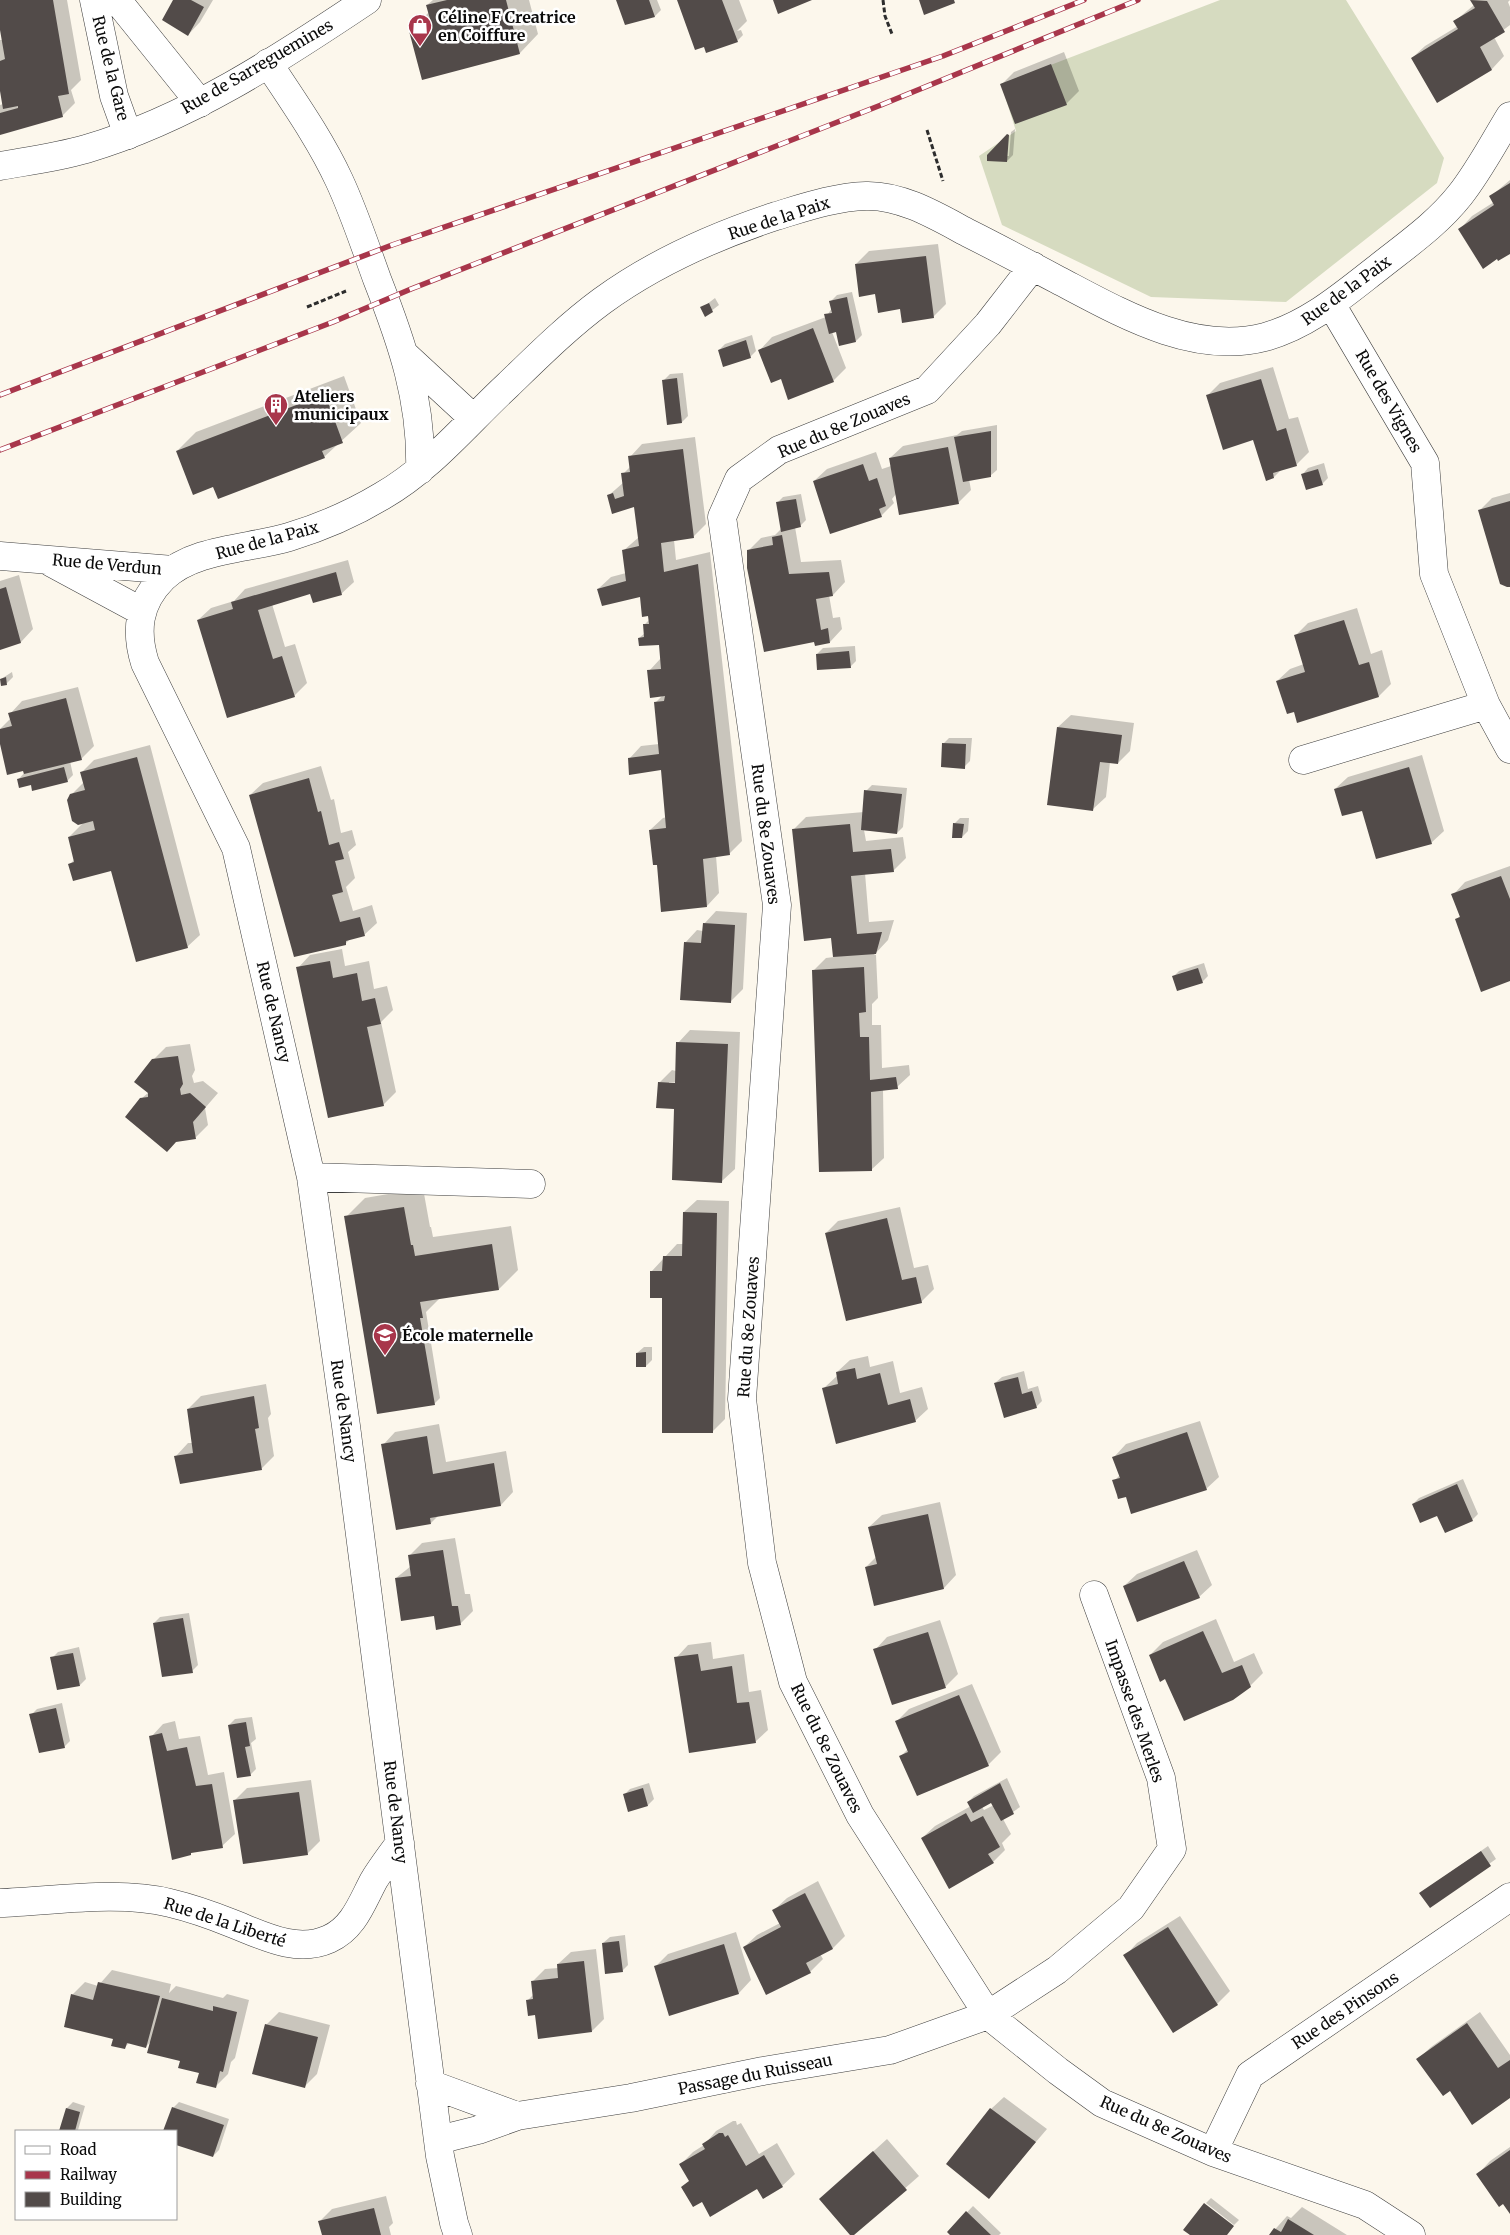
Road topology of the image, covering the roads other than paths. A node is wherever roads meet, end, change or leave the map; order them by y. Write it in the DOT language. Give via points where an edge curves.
graph roads {
  1 [pos="94,0"];
  2 [pos="117,0"];
  3 [pos="367,0"];
  4 [pos="268,63"];
  5 [pos="200,103"];
  6 [pos="1510,116"];
  7 [pos="128,135"];
  8 [pos="0,166"];
  9 [pos="1033,266"];
  10 [pos="1331,304"];
  11 [pos="406,356"];
  12 [pos="473,418"];
  13 [pos="420,470"];
  14 [pos="0,556"];
  15 [pos="42,558"];
  16 [pos="173,570"];
  17 [pos="141,611"];
  18 [pos="1486,705"];
  19 [pos="1510,749"];
  20 [pos="1303,760"];
  21 [pos="311,1177"];
  22 [pos="531,1184"];
  23 [pos="1094,1595"];
  24 [pos="400,1843"];
  25 [pos="1510,1897"];
  26 [pos="0,1903"];
  27 [pos="981,2004"];
  28 [pos="430,2084"];
  29 [pos="517,2116"];
  30 [pos="438,2140"];
  31 [pos="1213,2152"];
  32 [pos="458,2235"];
  33 [pos="1411,2235"];
  1 -- 7 [label="street, Rue de la Gare" via="114,96"];
  2 -- 5 [label="street, Rue de la Gare"];
  3 -- 4 [label="street, Rue de Sarreguemines"];
  4 -- 5 [label="street, Rue de Sarreguemines"];
  4 -- 11 [label="street" via="340,181"];
  5 -- 7 [label="street, Rue de Sarreguemines"];
  6 -- 10 [label="street, Rue de la Paix" via="1463,191 1437,222"];
  7 -- 8 [label="street, Rue de Sarreguemines" via="84,149"];
  9 -- 10 [label="street, Rue de la Paix" via="1115,310 1154,326 1218,340 1264,337 1299,324"];
  9 -- 12 [label="street, Rue de la Paix" via="938,217 901,202 872,196 837,198 753,224 643,274 575,322"];
  9 -- 27 [label="street, Rue du 8e Zouaves" via="988,324 928,390 779,450 739,479 722,516 777,905 742,1399 762,1563 793,1682 860,1815"];
  10 -- 18 [label="street, Rue des Vignes" via="1425,464 1434,574"];
  11 -- 12 [label="street"];
  11 -- 13 [label="street" via="419,416"];
  12 -- 13 [label="street, Rue de la Paix"];
  13 -- 16 [label="street, Rue de la Paix" via="387,494 330,522 286,538 192,559"];
  14 -- 15 [label="street, Rue de Verdun"];
  15 -- 16 [label="street, Rue de Verdun"];
  15 -- 17 [label="street, Rue de Verdun"];
  16 -- 17 [label="street, Rue de la Paix" via="150,593"];
  17 -- 21 [label="street, Rue de Nancy" via="138,628 145,663 236,848"];
  18 -- 19 [label="street, Rue des Vignes"];
  18 -- 20 [label="street"];
  21 -- 22 [label="street"];
  21 -- 24 [label="street, Rue de Nancy"];
  23 -- 27 [label="street, Impasse des Merles" via="1161,1778 1172,1849 1130,1908 1057,1970"];
  24 -- 26 [label="street, Rue de la Liberté" via="346,1929 328,1940 311,1944 271,1940 187,1907 153,1899 128,1897"];
  24 -- 28 [label="street, Rue de Nancy"];
  25 -- 31 [label="street, Rue des Pinsons" via="1250,2075"];
  27 -- 29 [label="street, Passage du Ruisseau" via="890,2050"];
  27 -- 31 [label="street, Rue du 8e Zouaves" via="1058,2072 1102,2103"];
  28 -- 29 [label="street, Passage du Ruisseau"];
  28 -- 30 [label="street, Rue de Nancy"];
  29 -- 30 [label="street, Passage du Ruisseau"];
  30 -- 32 [label="street, Rue de Nancy"];
  31 -- 33 [label="street, Rue du 8e Zouaves" via="1365,2205"];
}
